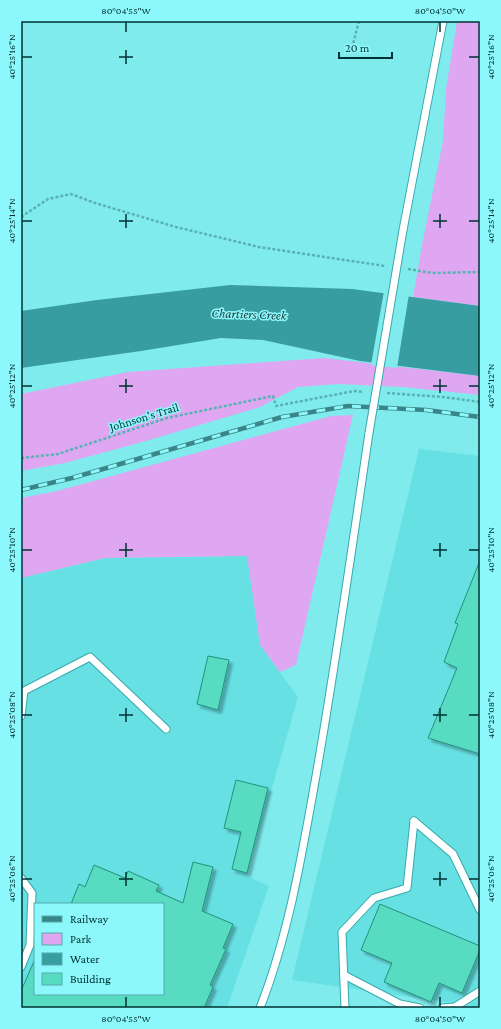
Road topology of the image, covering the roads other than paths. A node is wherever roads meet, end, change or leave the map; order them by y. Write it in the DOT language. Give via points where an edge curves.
graph roads {
  1 [pos="443,21"];
  2 [pos="21,716"];
  3 [pos="166,729"];
  4 [pos="21,878"];
  5 [pos="480,910"];
  6 [pos="21,967"];
  7 [pos="344,975"];
  8 [pos="480,991"];
  9 [pos="260,1008"];
  10 [pos="345,1008"];
  11 [pos="420,1008"];
  12 [pos="442,1008"];
  1 -- 9 [label="lane, bridge" via="403,230 300,869 272,978"];
  2 -- 3 [label="lane" via="24,691 90,657"];
  4 -- 6 [label="lane" via="32,893 30,945"];
  5 -- 7 [label="lane" via="453,854 414,822 407,888 374,898 342,932"];
  7 -- 10 [label="lane"];
  7 -- 11 [label="lane" via="400,1004"];
  8 -- 12 [label="lane" via="455,1007"];
}
